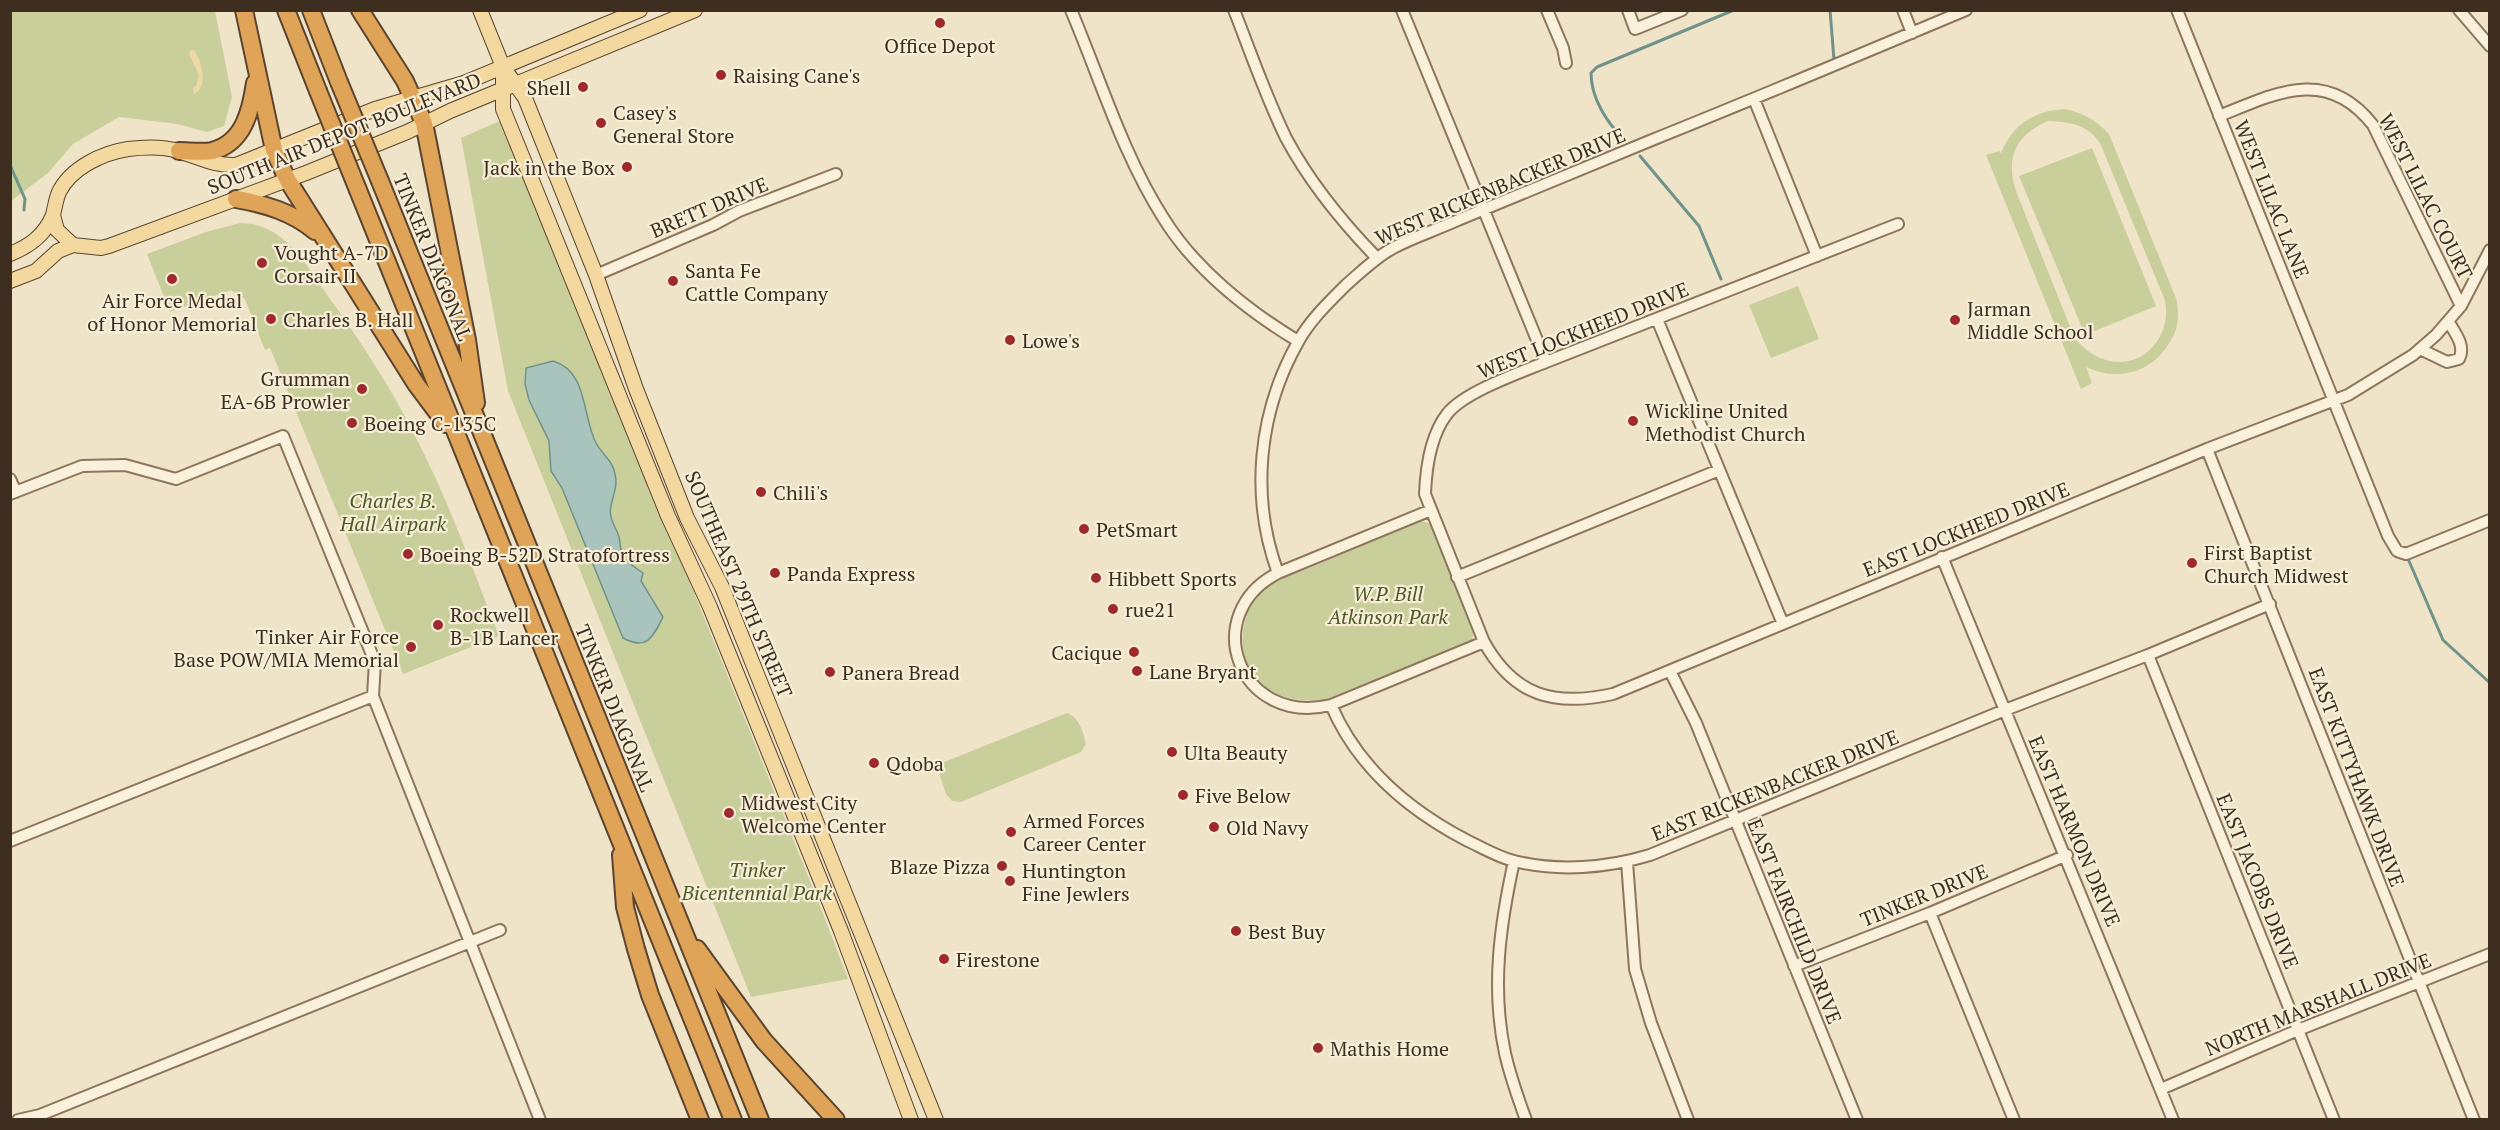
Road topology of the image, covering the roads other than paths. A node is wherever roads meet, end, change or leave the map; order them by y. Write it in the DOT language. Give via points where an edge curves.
graph roads {
  1 [pos="243,10"];
  2 [pos="286,10"];
  3 [pos="311,10"];
  4 [pos="360,10"];
  5 [pos="480,10"];
  6 [pos="640,10"];
  7 [pos="695,10"];
  8 [pos="1071,10"];
  9 [pos="1234,10"];
  10 [pos="1402,10"];
  11 [pos="1547,10"];
  12 [pos="1628,10"];
  13 [pos="1682,10"];
  14 [pos="1903,10"];
  15 [pos="1966,10"];
  16 [pos="2177,10"];
  17 [pos="2459,10"];
  18 [pos="1912,33"];
  19 [pos="2490,46"];
  20 [pos="1566,63"];
  21 [pos="503,67"];
  22 [pos="257,73"];
  23 [pos="516,84"];
  24 [pos="502,89"];
  25 [pos="413,98"];
  26 [pos="1754,99"];
  27 [pos="2219,116"];
  28 [pos="424,123"];
  29 [pos="274,150"];
  30 [pos="179,151"];
  31 [pos="836,174"];
  32 [pos="287,179"];
  33 [pos="236,199"];
  34 [pos="1483,208"];
  35 [pos="53,215"];
  36 [pos="1898,224"];
  37 [pos="323,238"];
  38 [pos="73,245"];
  39 [pos="2490,250"];
  40 [pos="10,254"];
  41 [pos="1817,256"];
  42 [pos="1377,258"];
  43 [pos="596,274"];
  44 [pos="10,281"];
  45 [pos="2461,306"];
  46 [pos="1657,318"];
  47 [pos="2448,321"];
  48 [pos="1299,341"];
  49 [pos="2420,349"];
  50 [pos="1546,362"];
  51 [pos="2333,400"];
  52 [pos="481,434"];
  53 [pos="460,444"];
  54 [pos="2206,449"];
  55 [pos="1719,470"];
  56 [pos="10,479"];
  57 [pos="13,493"];
  58 [pos="1431,510"];
  59 [pos="2490,520"];
  60 [pos="1942,557"];
  61 [pos="1278,573"];
  62 [pos="1457,577"];
  63 [pos="2270,604"];
  64 [pos="1783,624"];
  65 [pos="1484,642"];
  66 [pos="2148,655"];
  67 [pos="1671,671"];
  68 [pos="373,696"];
  69 [pos="1331,705"];
  70 [pos="2006,710"];
  71 [pos="1736,822"];
  72 [pos="620,839"];
  73 [pos="10,842"];
  74 [pos="2067,855"];
  75 [pos="1514,861"];
  76 [pos="1627,862"];
  77 [pos="1930,913"];
  78 [pos="679,924"];
  79 [pos="500,930"];
  80 [pos="470,943"];
  81 [pos="2490,954"];
  82 [pos="1794,966"];
  83 [pos="2419,982"];
  84 [pos="2298,1030"];
  85 [pos="2161,1089"];
  86 [pos="18,1119"];
  87 [pos="540,1119"];
  88 [pos="700,1119"];
  89 [pos="733,1119"];
  90 [pos="760,1119"];
  91 [pos="836,1119"];
  92 [pos="911,1119"];
  93 [pos="936,1119"];
  94 [pos="1526,1119"];
  95 [pos="1688,1119"];
  96 [pos="1857,1119"];
  97 [pos="2014,1119"];
  98 [pos="2174,1119"];
  99 [pos="2334,1119"];
  100 [pos="2474,1119"];
  1 -- 22 [label="highway"];
  2 -- 53 [label="highway, bridge"];
  3 -- 52 [label="highway, TINKER DIAGONAL, bridge"];
  4 -- 25 [label="highway"];
  5 -- 21 [label="main road, SOUTHEAST 29TH STREET"];
  6 -- 21 [label="main road, SOUTH AIR DEPOT BOULEVARD"];
  7 -- 23 [label="main road, SOUTH AIR DEPOT BOULEVARD"];
  8 -- 48 [label="street" via="1113,120 1164,220 1191,255 1238,299"];
  9 -- 42 [label="street" via="1286,137 1307,173"];
  10 -- 34 [label="street"];
  11 -- 20 [label="street"];
  12 -- 13 [label="street" via="1635,29"];
  14 -- 18 [label="street"];
  15 -- 18 [label="street, WEST RICKENBACKER DRIVE"];
  16 -- 27 [label="street, WEST LILAC LANE"];
  17 -- 19 [label="street"];
  18 -- 26 [label="street, WEST RICKENBACKER DRIVE"];
  21 -- 23 [label="main road, SOUTHEAST 29TH STREET"];
  21 -- 24 [label="main road, SOUTHEAST 29TH STREET"];
  21 -- 25 [label="main road, SOUTH AIR DEPOT BOULEVARD"];
  22 -- 29 [label="highway"];
  22 -- 30 [label="highway" via="250,113 232,140 209,151"];
  23 -- 24 [label="main road, SOUTH AIR DEPOT BOULEVARD"];
  23 -- 43 [label="main road, SOUTHEAST 29TH STREET"];
  24 -- 28 [label="main road, SOUTH AIR DEPOT BOULEVARD"];
  24 -- 92 [label="main road, SOUTHEAST 29TH STREET" via="503,109 841,931"];
  25 -- 28 [label="highway"];
  25 -- 29 [label="main road, SOUTH AIR DEPOT BOULEVARD" via="375,109"];
  26 -- 34 [label="street, WEST RICKENBACKER DRIVE"];
  26 -- 41 [label="street"];
  27 -- 45 [label="street, WEST LILAC COURT" via="2275,93 2300,88 2323,90 2363,111"];
  27 -- 51 [label="street, WEST LILAC LANE"];
  28 -- 32 [label="main road, SOUTH AIR DEPOT BOULEVARD"];
  28 -- 52 [label="highway" via="467,340"];
  29 -- 30 [label="main road, SOUTH AIR DEPOT BOULEVARD" via="228,165"];
  29 -- 32 [label="highway"];
  30 -- 35 [label="main road, SOUTH AIR DEPOT BOULEVARD" via="144,147 105,154 72,176 60,191"];
  31 -- 43 [label="street, BRETT DRIVE" via="739,211"];
  32 -- 33 [label="main road, SOUTH AIR DEPOT BOULEVARD"];
  32 -- 37 [label="highway"];
  33 -- 37 [label="highway" via="265,204 288,214"];
  33 -- 38 [label="main road, SOUTH AIR DEPOT BOULEVARD" via="109,246"];
  34 -- 42 [label="street, WEST RICKENBACKER DRIVE"];
  34 -- 50 [label="street"];
  35 -- 38 [label="main road" via="57,230"];
  35 -- 40 [label="main road, SOUTH AIR DEPOT BOULEVARD" via="30,246"];
  36 -- 41 [label="street, WEST LOCKHEED DRIVE"];
  37 -- 53 [label="highway" via="416,384"];
  38 -- 44 [label="main road" via="58,251 36,271"];
  39 -- 45 [label="street, EAST LOCKHEED DRIVE"];
  41 -- 46 [label="street, WEST LOCKHEED DRIVE"];
  42 -- 48 [label="street, WEST RICKENBACKER DRIVE" via="1326,305"];
  43 -- 93 [label="main road, SOUTHEAST 29TH STREET" via="687,518 722,587"];
  45 -- 47 [label="street, EAST LOCKHEED DRIVE"];
  46 -- 50 [label="street, WEST LOCKHEED DRIVE"];
  46 -- 55 [label="street"];
  47 -- 49 [label="street, EAST LOCKHEED DRIVE"];
  47 -- 49 [label="street" via="2462,346 2459,359 2447,362"];
  48 -- 61 [label="street, WEST RICKENBACKER DRIVE" via="1279,382 1261,459 1263,518"];
  49 -- 51 [label="street, EAST LOCKHEED DRIVE" via="2381,376"];
  50 -- 58 [label="street, WEST LOCKHEED DRIVE" via="1489,386 1447,413 1426,470 1425,494"];
  51 -- 54 [label="street, EAST LOCKHEED DRIVE"];
  51 -- 59 [label="street, WEST LILAC LANE" via="2397,551 2417,551"];
  52 -- 78 [label="highway, TINKER DIAGONAL"];
  53 -- 72 [label="highway"];
  54 -- 60 [label="street, EAST LOCKHEED DRIVE"];
  54 -- 63 [label="street, EAST KITTYHAWK DRIVE"];
  55 -- 62 [label="street"];
  55 -- 64 [label="street"];
  56 -- 57 [label="street"];
  57 -- 68 [label="street" via="82,466 125,465 176,479 283,436 375,662"];
  58 -- 61 [label="street"];
  58 -- 62 [label="street, WEST LOCKHEED DRIVE"];
  60 -- 64 [label="street, EAST LOCKHEED DRIVE"];
  60 -- 70 [label="street, EAST HARMON DRIVE"];
  61 -- 69 [label="street" via="1259,584 1240,614 1235,635 1241,666 1252,684 1276,702 1303,709"];
  62 -- 65 [label="street, EAST LOCKHEED DRIVE"];
  63 -- 66 [label="street, EAST RICKENBACKER DRIVE"];
  63 -- 83 [label="street, EAST KITTYHAWK DRIVE"];
  64 -- 67 [label="street, EAST LOCKHEED DRIVE"];
  65 -- 67 [label="street, EAST LOCKHEED DRIVE" via="1496,663 1517,682 1544,696 1567,700 1613,694"];
  65 -- 69 [label="street"];
  66 -- 70 [label="street, EAST RICKENBACKER DRIVE"];
  66 -- 84 [label="street, EAST JACOBS DRIVE"];
  67 -- 71 [label="street, EAST FAIRCHILD DRIVE"];
  68 -- 73 [label="street"];
  68 -- 80 [label="street"];
  69 -- 75 [label="street, EAST RICKENBACKER DRIVE" via="1366,763 1401,799 1441,826"];
  70 -- 71 [label="street, EAST RICKENBACKER DRIVE"];
  70 -- 74 [label="street, EAST HARMON DRIVE"];
  71 -- 76 [label="street, EAST RICKENBACKER DRIVE"];
  71 -- 82 [label="street, EAST FAIRCHILD DRIVE"];
  72 -- 88 [label="highway" via="625,907 636,950"];
  72 -- 89 [label="highway"];
  74 -- 77 [label="street, TINKER DRIVE"];
  74 -- 85 [label="street, EAST HARMON DRIVE"];
  75 -- 76 [label="street, EAST RICKENBACKER DRIVE" via="1551,867"];
  75 -- 94 [label="street" via="1501,922 1497,1007 1505,1053"];
  76 -- 95 [label="street" via="1635,969"];
  77 -- 82 [label="street, TINKER DRIVE"];
  77 -- 97 [label="street"];
  78 -- 90 [label="highway, TINKER DIAGONAL"];
  78 -- 91 [label="highway" via="744,1016"];
  79 -- 80 [label="street"];
  80 -- 86 [label="street" via="40,1115"];
  80 -- 87 [label="street"];
  81 -- 83 [label="street, NORTH MARSHALL DRIVE"];
  82 -- 96 [label="street, EAST FAIRCHILD DRIVE"];
  83 -- 84 [label="street, NORTH MARSHALL DRIVE"];
  83 -- 100 [label="street, EAST KITTYHAWK DRIVE"];
  84 -- 85 [label="street, NORTH MARSHALL DRIVE"];
  84 -- 99 [label="street, EAST JACOBS DRIVE"];
  85 -- 98 [label="street, EAST HARMON DRIVE"];
}
